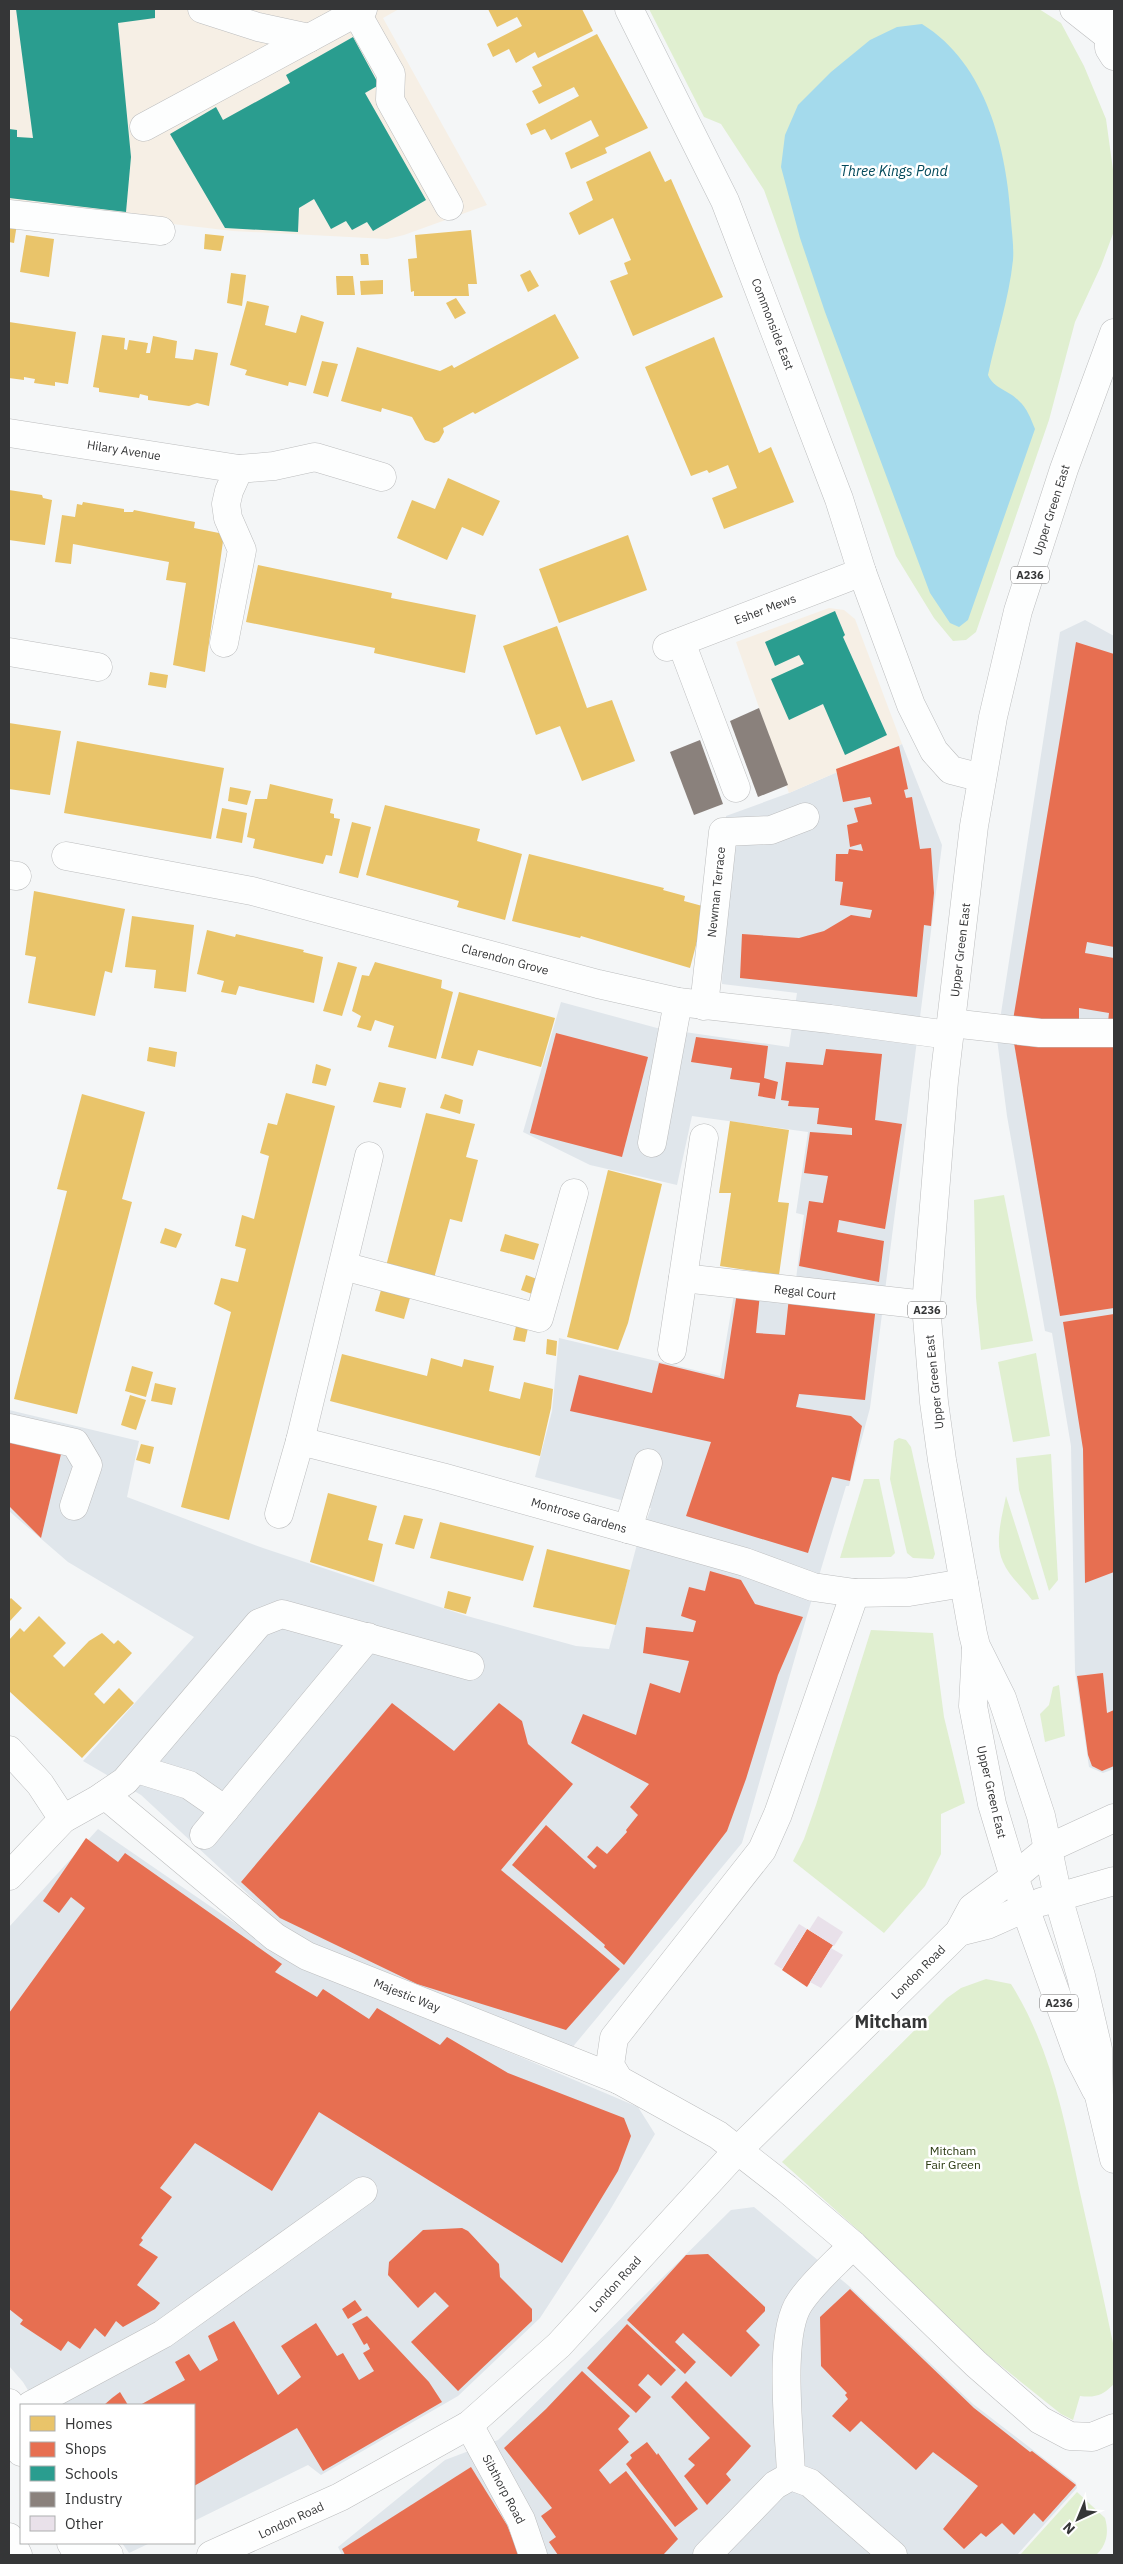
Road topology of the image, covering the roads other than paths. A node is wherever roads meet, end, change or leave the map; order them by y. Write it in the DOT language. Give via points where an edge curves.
graph roads {
  1 [pos="202,9"];
  2 [pos="629,9"];
  3 [pos="1074,9"];
  4 [pos="359,11"];
  5 [pos="1110,33"];
  6 [pos="309,38"];
  7 [pos="144,127"];
  8 [pos="449,206"];
  9 [pos="9,214"];
  10 [pos="161,231"];
  11 [pos="1114,333"];
  12 [pos="9,433"];
  13 [pos="239,469"];
  14 [pos="382,477"];
  15 [pos="862,572"];
  16 [pos="224,643"];
  17 [pos="9,652"];
  18 [pos="98,667"];
  19 [pos="982,778"];
  20 [pos="736,788"];
  21 [pos="805,817"];
  22 [pos="66,856"];
  23 [pos="691,1004"];
  24 [pos="950,1029"];
  25 [pos="1114,1033"];
  26 [pos="704,1138"];
  27 [pos="652,1143"];
  28 [pos="369,1156"];
  29 [pos="574,1193"];
  30 [pos="343,1266"];
  31 [pos="683,1278"];
  32 [pos="926,1305"];
  33 [pos="672,1350"];
  34 [pos="9,1428"];
  35 [pos="300,1442"];
  36 [pos="648,1463"];
  37 [pos="74,1506"];
  38 [pos="279,1514"];
  39 [pos="628,1529"];
  40 [pos="964,1583"];
  41 [pos="856,1593"];
  42 [pos="368,1637"];
  43 [pos="976,1646"];
  44 [pos="470,1666"];
  45 [pos="9,1750"];
  46 [pos="137,1769"];
  47 [pos="105,1795"];
  48 [pos="225,1810"];
  49 [pos="1114,1818"];
  50 [pos="62,1819"];
  51 [pos="204,1835"];
  52 [pos="1049,1848"];
  53 [pos="9,1876"];
  54 [pos="1014,1877"];
  55 [pos="1114,1880"];
  56 [pos="1058,1897"];
  57 [pos="1025,1908"];
  58 [pos="959,1932"];
  59 [pos="619,2080"];
  60 [pos="1099,2096"];
  61 [pos="737,2151"];
  62 [pos="1114,2160"];
  63 [pos="363,2191"];
  64 [pos="853,2245"];
  65 [pos="37,2404"];
  66 [pos="17,2415"];
  67 [pos="469,2425"];
  68 [pos="1114,2428"];
  69 [pos="20,2443"];
  70 [pos="791,2476"];
  71 [pos="9,2537"];
  72 [pos="72,2544"];
  73 [pos="96,2544"];
  74 [pos="18,2555"];
  75 [pos="78,2555"];
  76 [pos="109,2555"];
  77 [pos="211,2555"];
  78 [pos="533,2555"];
  79 [pos="707,2555"];
  80 [pos="893,2555"];
  1 -- 6 [label="street" via="258,27"];
  2 -- 15 [label="street, Commonside East" via="725,201 839,499"];
  3 -- 5 [label="street"];
  4 -- 6 [label="street"];
  4 -- 8 [label="street" via="391,74 390,100"];
  6 -- 7 [label="street"];
  9 -- 10 [label="street"];
  11 -- 19 [label="street, Upper Green East / A236" via="1064,469 1018,611"];
  12 -- 13 [label="street, Hilary Avenue"];
  13 -- 14 [label="street, Hilary Avenue" via="315,457"];
  13 -- 16 [label="street" via="226,504 228,518 242,550"];
  15 -- 19 [label="street, Commonside East" via="911,704 934,751 951,770"];
  15 -- 20 [label="street, Esher Mews" via="674,644"];
  17 -- 18 [label="street"];
  19 -- 24 [label="street, Upper Green East / A236"];
  21 -- 23 [label="street, Newman Terrace" via="771,830 723,832"];
  22 -- 23 [label="street, Clarendon Grove" via="252,891 598,984"];
  23 -- 24 [label="street, Clarendon Grove"];
  23 -- 27 [label="street"];
  24 -- 25 [label="street, Clarendon Grove"];
  24 -- 32 [label="street, Upper Green East / A236"];
  26 -- 31 [label="street"];
  28 -- 30 [label="street"];
  29 -- 30 [label="street" via="539,1318"];
  30 -- 35 [label="street"];
  31 -- 32 [label="street, Regal Court"];
  31 -- 33 [label="street"];
  32 -- 40 [label="street, Upper Green East / A236" via="937,1422"];
  34 -- 37 [label="street" via="75,1443 88,1465"];
  35 -- 38 [label="street"];
  35 -- 39 [label="street, Montrose Gardens" via="449,1478"];
  36 -- 39 [label="street"];
  39 -- 41 [label="street, Montrose Gardens" via="745,1562 814,1587"];
  40 -- 41 [label="street" via="909,1592"];
  40 -- 43 [label="street, Upper Green East / A236"];
  41 -- 59 [label="street" via="778,1814 762,1850 614,2038 610,2066"];
  42 -- 44 [label="street"];
  42 -- 46 [label="street" via="282,1614 259,1623"];
  42 -- 48 [label="street"];
  43 -- 52 [label="street, Upper Green East / A236" via="1002,1698"];
  43 -- 54 [label="street, Upper Green East / A236" via="973,1706 992,1804"];
  45 -- 50 [label="street" via="40,1784"];
  46 -- 47 [label="street" via="125,1782"];
  46 -- 48 [label="street" via="188,1785"];
  47 -- 50 [label="street"];
  47 -- 59 [label="street, Majestic Way" via="275,1937 307,1956"];
  48 -- 51 [label="street"];
  49 -- 52 [label="street, London Road"];
  50 -- 53 [label="street"];
  52 -- 54 [label="street, London Road"];
  52 -- 56 [label="street, Upper Green East"];
  54 -- 57 [label="street, Upper Green East"];
  54 -- 58 [label="street, London Road" via="972,1908"];
  55 -- 56 [label="street"];
  56 -- 57 [label="street"];
  56 -- 60 [label="street, A236" via="1098,2049"];
  57 -- 58 [label="street" via="986,1925"];
  57 -- 60 [label="street, A236" via="1078,2055"];
  58 -- 61 [label="street, London Road"];
  59 -- 61 [label="street, Majestic Way" via="718,2135"];
  60 -- 62 [label="street, A236"];
  61 -- 64 [label="street, Majestic Way"];
  61 -- 67 [label="street, London Road" via="559,2345"];
  63 -- 65 [label="street" via="163,2334"];
  64 -- 68 [label="street, Majestic Way" via="976,2364 1040,2420 1070,2436 1092,2437"];
  64 -- 70 [label="street" via="800,2302 790,2323 786,2353"];
  66 -- 69 [label="street"];
  67 -- 77 [label="street, London Road" via="340,2497"];
  67 -- 78 [label="street, Sibthorp Road" via="522,2520"];
  70 -- 79 [label="street" via="775,2485"];
  70 -- 80 [label="street" via="810,2483"];
  71 -- 74 [label="street"];
  72 -- 75 [label="street"];
  73 -- 76 [label="street"];
}
